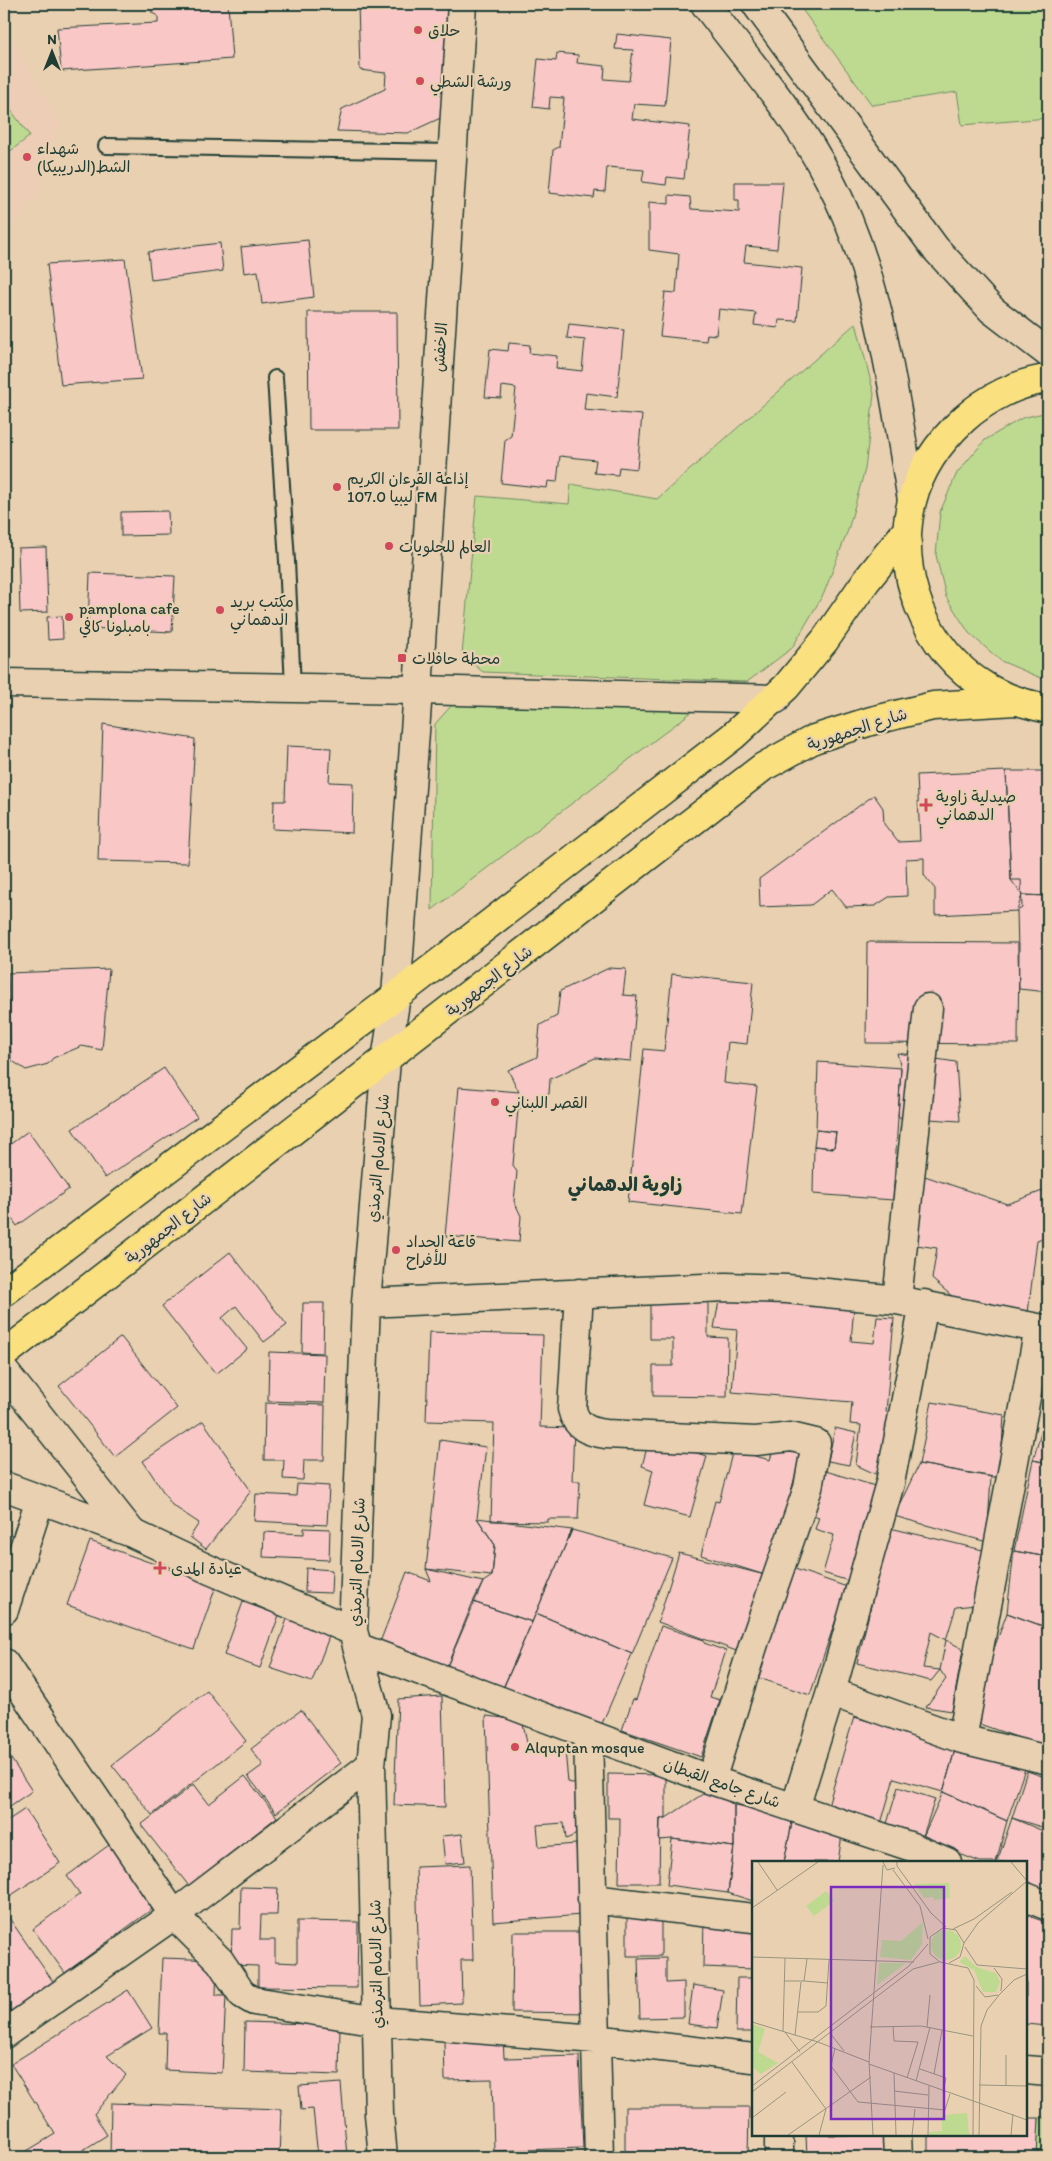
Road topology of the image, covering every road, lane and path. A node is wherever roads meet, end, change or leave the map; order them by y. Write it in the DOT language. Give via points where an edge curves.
graph roads {
  1 [pos="462,4"];
  2 [pos="705,4"];
  3 [pos="756,4"];
  4 [pos="106,146"];
  5 [pos="452,152"];
  6 [pos="1048,353"];
  7 [pos="274,378"];
  8 [pos="1048,379"];
  9 [pos="912,500"];
  10 [pos="907,530"];
  11 [pos="4,683"];
  12 [pos="293,688"];
  13 [pos="418,690"];
  14 [pos="776,699"];
  15 [pos="1015,701"];
  16 [pos="1048,709"];
  17 [pos="396,996"];
  18 [pos="928,1008"];
  19 [pos="386,1060"];
  20 [pos="4,1292"];
  21 [pos="579,1294"];
  22 [pos="897,1300"];
  23 [pos="366,1302"];
  24 [pos="924,1304"];
  25 [pos="1044,1329"];
  26 [pos="4,1354"];
  27 [pos="4,1371"];
  28 [pos="4,1486"];
  29 [pos="40,1499"];
  30 [pos="132,1533"];
  31 [pos="4,1610"];
  32 [pos="355,1639"];
  33 [pos="4,1663"];
  34 [pos="831,1692"];
  35 [pos="588,1734"];
  36 [pos="962,1739"];
  37 [pos="1048,1760"];
  38 [pos="371,1764"];
  39 [pos="711,1780"];
  40 [pos="795,1808"];
  41 [pos="911,1854"];
  42 [pos="942,1861"];
  43 [pos="592,1899"];
  44 [pos="174,1915"];
  45 [pos="752,1918"];
  46 [pos="378,2021"];
  47 [pos="4,2034"];
  48 [pos="595,2040"];
  49 [pos="752,2058"];
  50 [pos="1027,2070"];
  51 [pos="1048,2072"];
  52 [pos="779,2136"];
  53 [pos="897,2136"];
  54 [pos="383,2157"];
  55 [pos="599,2157"];
  56 [pos="779,2157"];
  57 [pos="898,2157"];
  1 -- 5 [label="street, الاخفش"];
  2 -- 9 [label="street" via="806,138 848,220 872,291"];
  3 -- 6 [label="street" via="934,248 992,310"];
  4 -- 5 [label="lane"];
  5 -- 13 [label="street, الاخفش"];
  7 -- 12 [label="lane" via="288,561"];
  8 -- 9 [label="main road" via="1006,391 974,410 947,435 926,466"];
  9 -- 10 [label="main road"];
  10 -- 14 [label="main road" via="825,640"];
  10 -- 15 [label="main road" via="907,562 914,592 925,621 941,647 987,688"];
  11 -- 12 [label="street"];
  12 -- 13 [label="street"];
  13 -- 14 [label="street"];
  13 -- 17 [label="street, الاخفش"];
  14 -- 17 [label="main road"];
  15 -- 16 [label="main road"];
  15 -- 19 [label="main road, شارع الجمهورية" via="933,706 871,721 814,739 763,767"];
  17 -- 19 [label="street, شارع الامام الترمذي"];
  17 -- 20 [label="main road"];
  18 -- 22 [label="street"];
  19 -- 23 [label="street, شارع الامام الترمذي"];
  19 -- 26 [label="main road, شارع الجمهورية"];
  21 -- 22 [label="street" via="726,1287 787,1289"];
  21 -- 23 [label="street"];
  21 -- 39 [label="street" via="572,1409 574,1418 587,1431 756,1441 791,1437 816,1443 808,1488"];
  22 -- 24 [label="street"];
  23 -- 32 [label="street, شارع الامام الترمذي"];
  24 -- 25 [label="street"];
  24 -- 34 [label="street" via="890,1483"];
  25 -- 36 [label="street"];
  27 -- 30 [label="street"];
  28 -- 29 [label="street, شارع جامع القبطان"];
  29 -- 30 [label="street, شارع جامع القبطان"];
  29 -- 31 [label="street"];
  30 -- 32 [label="street, شارع جامع القبطان"];
  32 -- 35 [label="street, شارع جامع القبطان"];
  32 -- 38 [label="street, شارع الامام الترمذي" via="376,1715"];
  33 -- 44 [label="street"];
  34 -- 36 [label="street"];
  34 -- 40 [label="street"];
  35 -- 39 [label="street, شارع جامع القبطان"];
  35 -- 43 [label="street"];
  36 -- 37 [label="street"];
  38 -- 44 [label="street"];
  38 -- 46 [label="street, شارع الامام الترمذي"];
  39 -- 40 [label="street, شارع جامع القبطان"];
  40 -- 41 [label="street, شارع جامع القبطان"];
  41 -- 42 [label="street, شارع جامع القبطان"];
  43 -- 45 [label="street"];
  43 -- 48 [label="street"];
  44 -- 46 [label="street" via="220,1961 242,1994 254,2001"];
  44 -- 47 [label="street"];
  46 -- 48 [label="street"];
  46 -- 54 [label="street, شارع الامام الترمذي"];
  48 -- 49 [label="street"];
  48 -- 55 [label="street"];
  50 -- 51 [label="street"];
  52 -- 56 [label="street"];
  53 -- 57 [label="street"];
}
